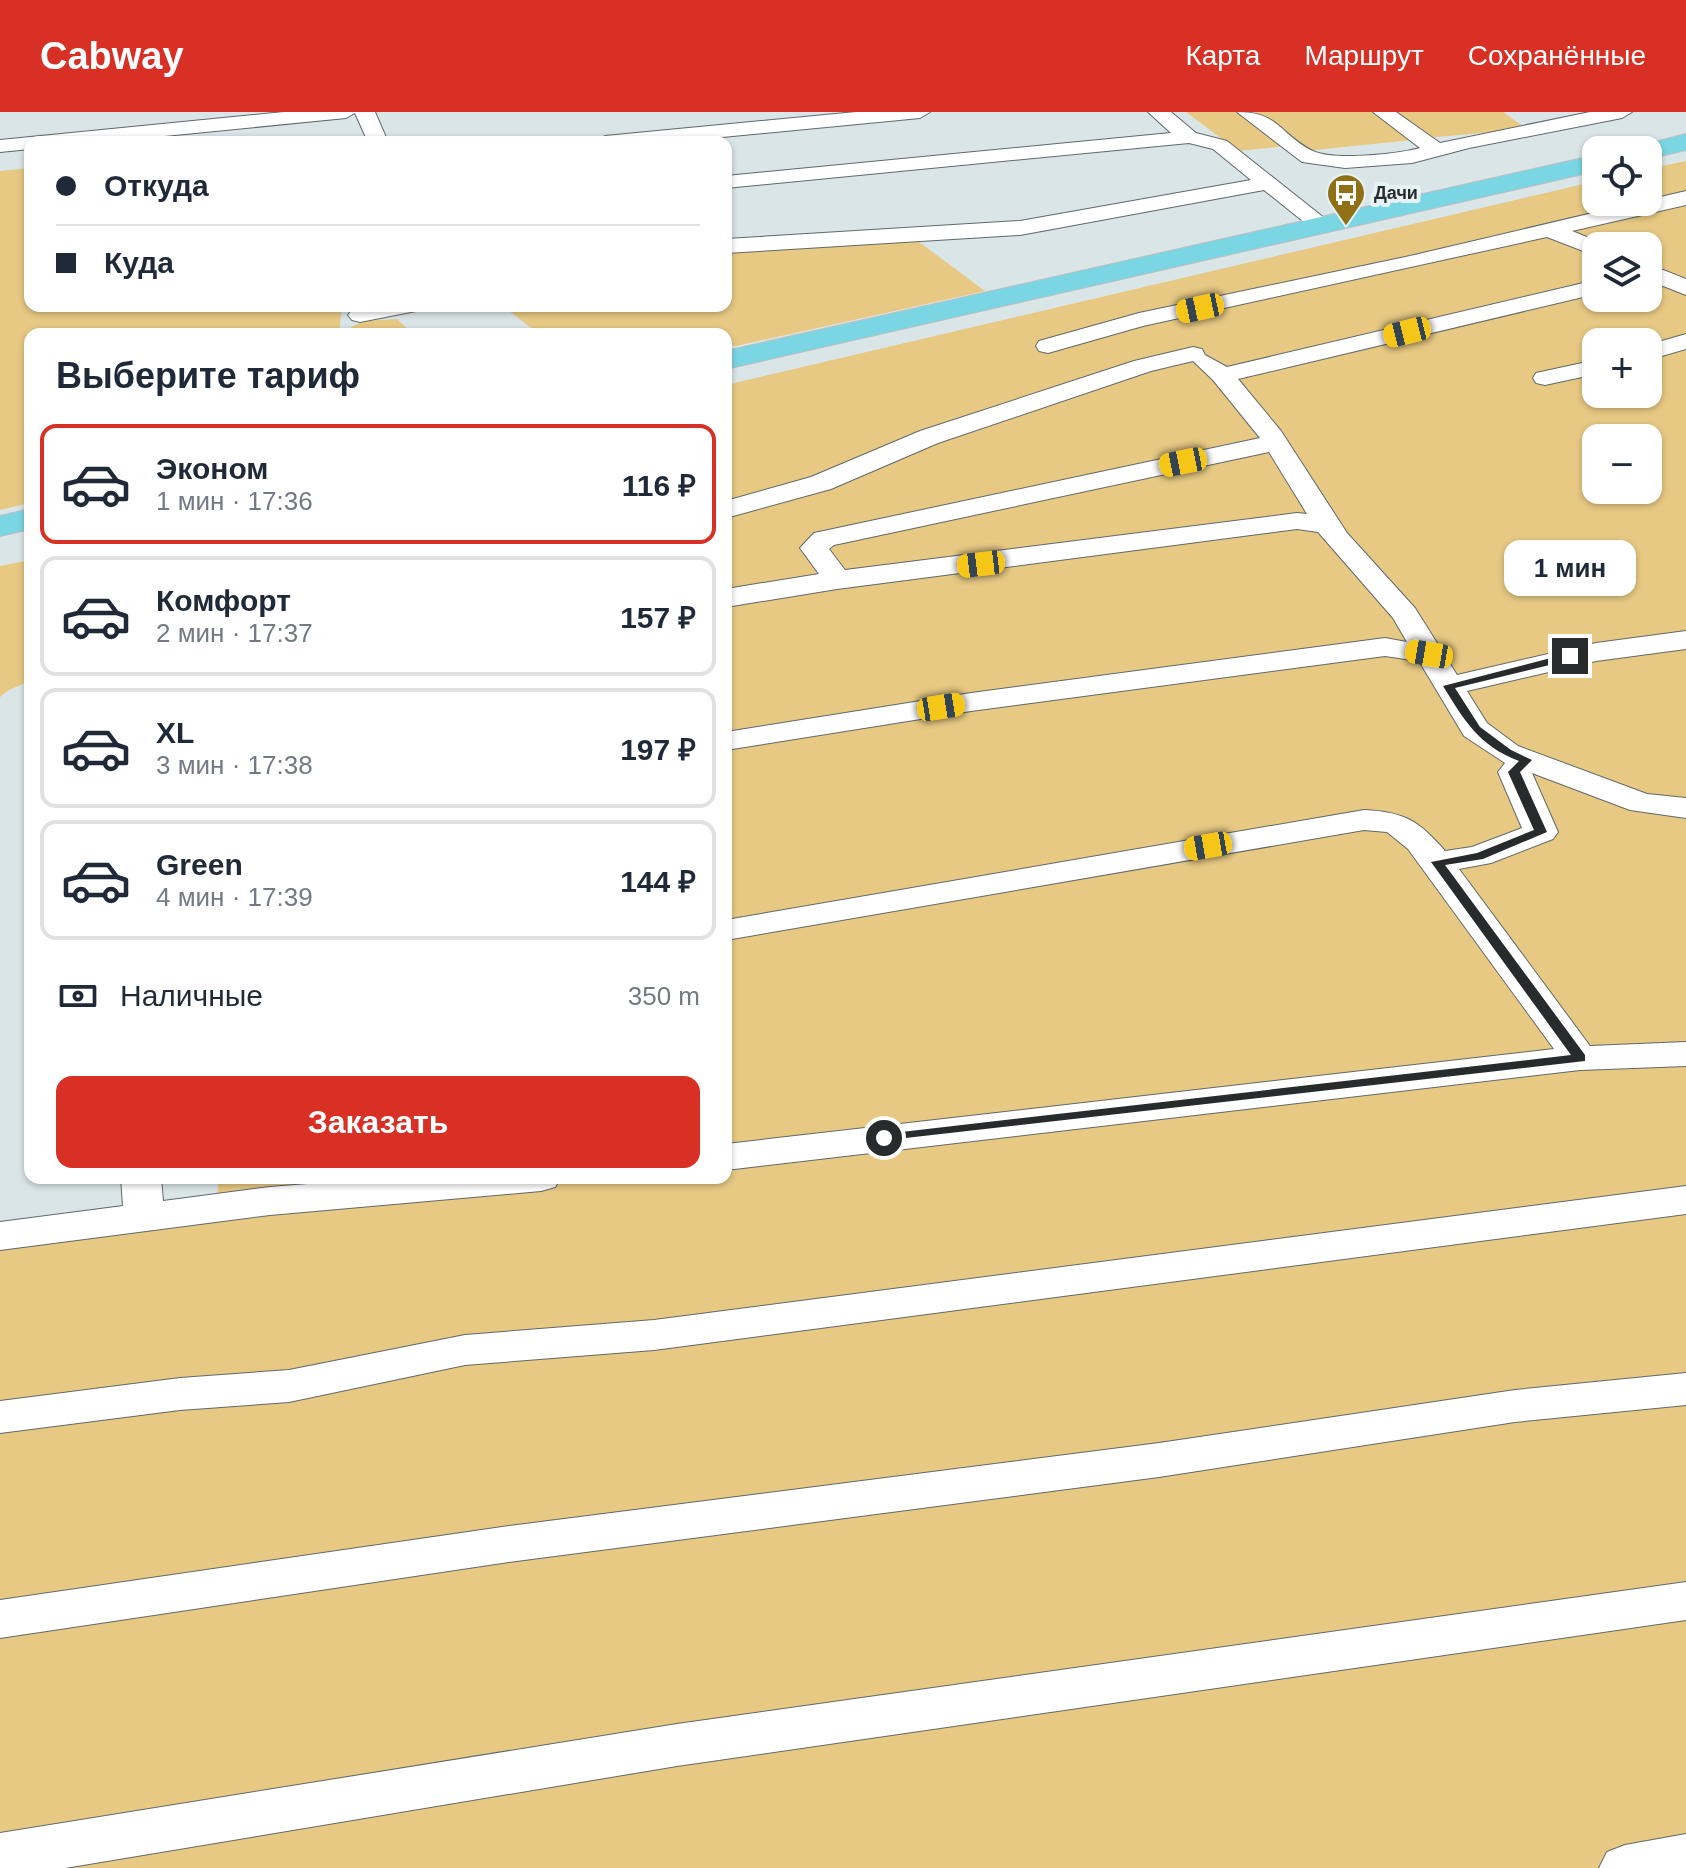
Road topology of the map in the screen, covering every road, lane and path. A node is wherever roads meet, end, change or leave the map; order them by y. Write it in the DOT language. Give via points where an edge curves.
graph roads {
  1 [pos="346,112"];
  2 [pos="365,112"];
  3 [pos="920,112"];
  4 [pos="1158,112"];
  5 [pos="1247,112"];
  6 [pos="1383,112"];
  7 [pos="1512,112"];
  8 [pos="1622,112"];
  9 [pos="1539,130"];
  10 [pos="102,136"];
  11 [pos="375,136"];
  12 [pos="668,136"];
  13 [pos="1189,137"];
  14 [pos="1686,142"];
  15 [pos="24,144"];
  16 [pos="0,146"];
  17 [pos="1662,148"];
  18 [pos="1435,149"];
  19 [pos="1582,166"];
  20 [pos="732,181"];
  21 [pos="1267,183"];
  22 [pos="1686,198"];
  23 [pos="1322,225"];
  24 [pos="1549,230"];
  25 [pos="1582,243"];
  26 [pos="732,246"];
  27 [pos="1686,266"];
  28 [pos="1662,271"];
  29 [pos="1662,278"];
  30 [pos="1686,288"];
  31 [pos="1582,290"];
  32 [pos="376,312"];
  33 [pos="360,315"];
  34 [pos="1139,320"];
  35 [pos="1686,341"];
  36 [pos="1048,346"];
  37 [pos="1662,349"];
  38 [pos="1193,354"];
  39 [pos="732,359"];
  40 [pos="1582,370"];
  41 [pos="1222,375"];
  42 [pos="1545,378"];
  43 [pos="1276,443"];
  44 [pos="732,508"];
  45 [pos="24,520"];
  46 [pos="1328,525"];
  47 [pos="0,526"];
  48 [pos="837,580"];
  49 [pos="732,597"];
  50 [pos="1686,640"];
  51 [pos="1429,654"];
  52 [pos="1449,686"];
  53 [pos="732,740"];
  54 [pos="1527,760"];
  55 [pos="1686,808"];
  56 [pos="1437,862"];
  57 [pos="732,929"];
  58 [pos="1686,1054"];
  59 [pos="1580,1058"];
  60 [pos="732,1156"];
  61 [pos="141,1184"];
  62 [pos="470,1184"];
  63 [pos="1686,1200"];
  64 [pos="144,1218"];
  65 [pos="0,1236"];
  66 [pos="1686,1389"];
  67 [pos="0,1417"];
  68 [pos="1686,1601"];
  69 [pos="0,1619"];
  70 [pos="0,1856"];
  71 [pos="1686,1857"];
  72 [pos="1625,1868"];
  1 -- 10 [label="lane"];
  2 -- 11 [label="lane"];
  3 -- 12 [label="lane"];
  4 -- 13 [label="lane"];
  5 -- 18 [label="lane" via="1309,158 1383,162"];
  6 -- 18 [label="lane"];
  7 -- 9 [label="lane"];
  8 -- 9 [label="lane"];
  9 -- 18 [label="lane"];
  13 -- 20 [label="lane"];
  13 -- 21 [label="lane" via="1220,145"];
  14 -- 17 [label="main road"];
  15 -- 16 [label="lane"];
  19 -- 23 [label="main road"];
  21 -- 23 [label="lane"];
  21 -- 26 [label="lane" via="1020,228"];
  22 -- 24 [label="lane"];
  23 -- 39 [label="main road"];
  24 -- 25 [label="lane"];
  24 -- 34 [label="lane"];
  27 -- 28 [label="lane"];
  29 -- 30 [label="lane"];
  31 -- 41 [label="lane"];
  32 -- 33 [label="lane"];
  34 -- 36 [label="lane"];
  34 -- 38 [label="lane"];
  35 -- 37 [label="lane"];
  38 -- 41 [label="lane"];
  38 -- 44 [label="lane" via="929,437 821,483"];
  40 -- 42 [label="lane"];
  41 -- 43 [label="lane"];
  43 -- 46 [label="lane"];
  43 -- 48 [label="lane" via="824,539 814,548"];
  45 -- 47 [label="main road"];
  46 -- 48 [label="lane" via="1297,521"];
  46 -- 51 [label="lane" via="1405,614"];
  48 -- 49 [label="lane"];
  50 -- 52 [label="lane" via="1546,661"];
  51 -- 52 [label="lane"];
  51 -- 53 [label="lane" via="1385,647"];
  52 -- 54 [label="lane" via="1475,729 1507,753"];
  54 -- 55 [label="lane" via="1642,803"];
  54 -- 56 [label="lane" via="1514,772 1541,832 1479,856"];
  56 -- 57 [label="lane" via="1393,820 1364,820"];
  56 -- 59 [label="lane"];
  58 -- 59 [label="lane"];
  59 -- 60 [label="lane"];
  61 -- 64 [label="lane"];
  62 -- 64 [label="lane"];
  63 -- 67 [label="lane" via="654,1335 465,1350 289,1386"];
  64 -- 65 [label="lane"];
  66 -- 69 [label="lane" via="1515,1406"];
  68 -- 70 [label="lane" via="677,1745"];
  71 -- 72 [label="lane"];
}
